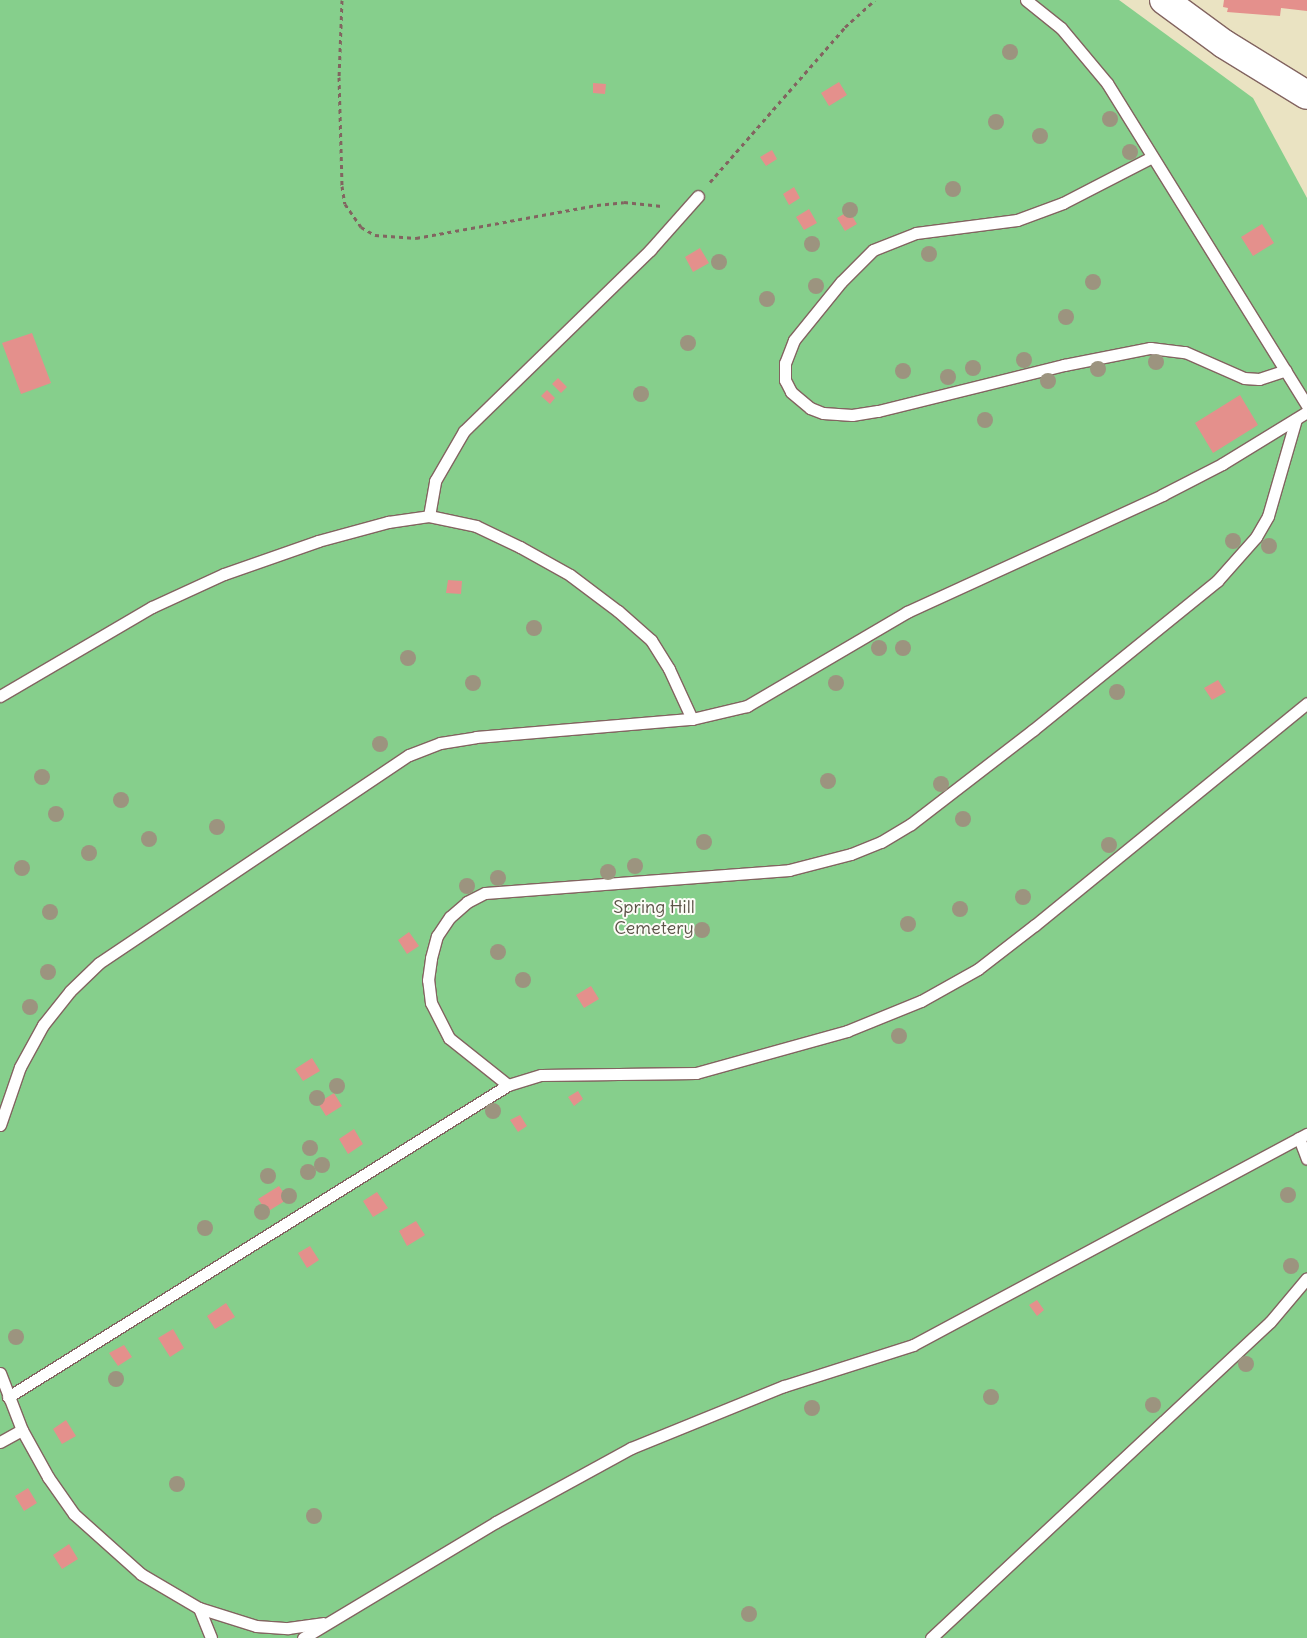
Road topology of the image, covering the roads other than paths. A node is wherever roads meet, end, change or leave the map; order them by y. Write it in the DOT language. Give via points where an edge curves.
graph roads {
  1 [pos="1026,0"];
  2 [pos="1164,0"];
  3 [pos="1307,95"];
  4 [pos="1152,157"];
  5 [pos="698,196"];
  6 [pos="1286,370"];
  7 [pos="1307,406"];
  8 [pos="1307,412"];
  9 [pos="1296,419"];
  10 [pos="429,516"];
  11 [pos="0,696"];
  12 [pos="1307,703"];
  13 [pos="692,719"];
  14 [pos="508,1085"];
  15 [pos="0,1125"];
  16 [pos="1303,1136"];
  17 [pos="1307,1159"];
  18 [pos="1307,1278"];
  19 [pos="0,1373"];
  20 [pos="8,1397"];
  21 [pos="22,1430"];
  22 [pos="0,1442"];
  23 [pos="198,1608"];
  24 [pos="324,1622"];
  25 [pos="211,1638"];
  26 [pos="303,1638"];
  27 [pos="932,1638"];
  1 -- 4 [label="lane" via="1084,52 1108,83"];
  2 -- 3 [label="main road" via="1224,44"];
  4 -- 6 [label="lane"];
  4 -- 6 [label="lane" via="1064,203 1017,220 916,232 874,250 841,282 794,340 784,363 785,380 791,392 810,408 823,413 852,415 1150,348 1185,352 1244,378 1258,379"];
  5 -- 10 [label="lane" via="650,250 464,431 435,481"];
  6 -- 7 [label="lane"];
  8 -- 9 [label="lane"];
  9 -- 13 [label="lane" via="1222,464 1162,495 907,612 747,706"];
  9 -- 14 [label="lane" via="1268,516 1256,537 1217,581 1034,730 911,824 881,842 851,854 789,870 507,890 485,893 467,902 450,917 438,936 428,980 431,1003 449,1038"];
  10 -- 11 [label="lane" via="388,522 318,541 224,574 152,607"];
  10 -- 13 [label="lane" via="476,526 520,547 570,575 618,611 651,640 669,669"];
  12 -- 14 [label="lane" via="1035,925 978,969 921,1001 847,1031 696,1074 541,1075"];
  13 -- 15 [label="lane" via="476,737 440,743 409,755 99,963 70,991 43,1025 20,1067"];
  14 -- 20 [label="lane"];
  16 -- 17 [label="lane"];
  16 -- 24 [label="lane" via="913,1345 776,1389 630,1448 496,1522 365,1603"];
  18 -- 27 [label="lane" via="1270,1322"];
  19 -- 20 [label="lane"];
  20 -- 21 [label="lane"];
  21 -- 22 [label="lane"];
  21 -- 23 [label="lane" via="48,1477 74,1514 141,1574"];
  23 -- 24 [label="lane" via="256,1626 288,1628"];
  23 -- 25 [label="lane"];
  24 -- 26 [label="lane"];
}
